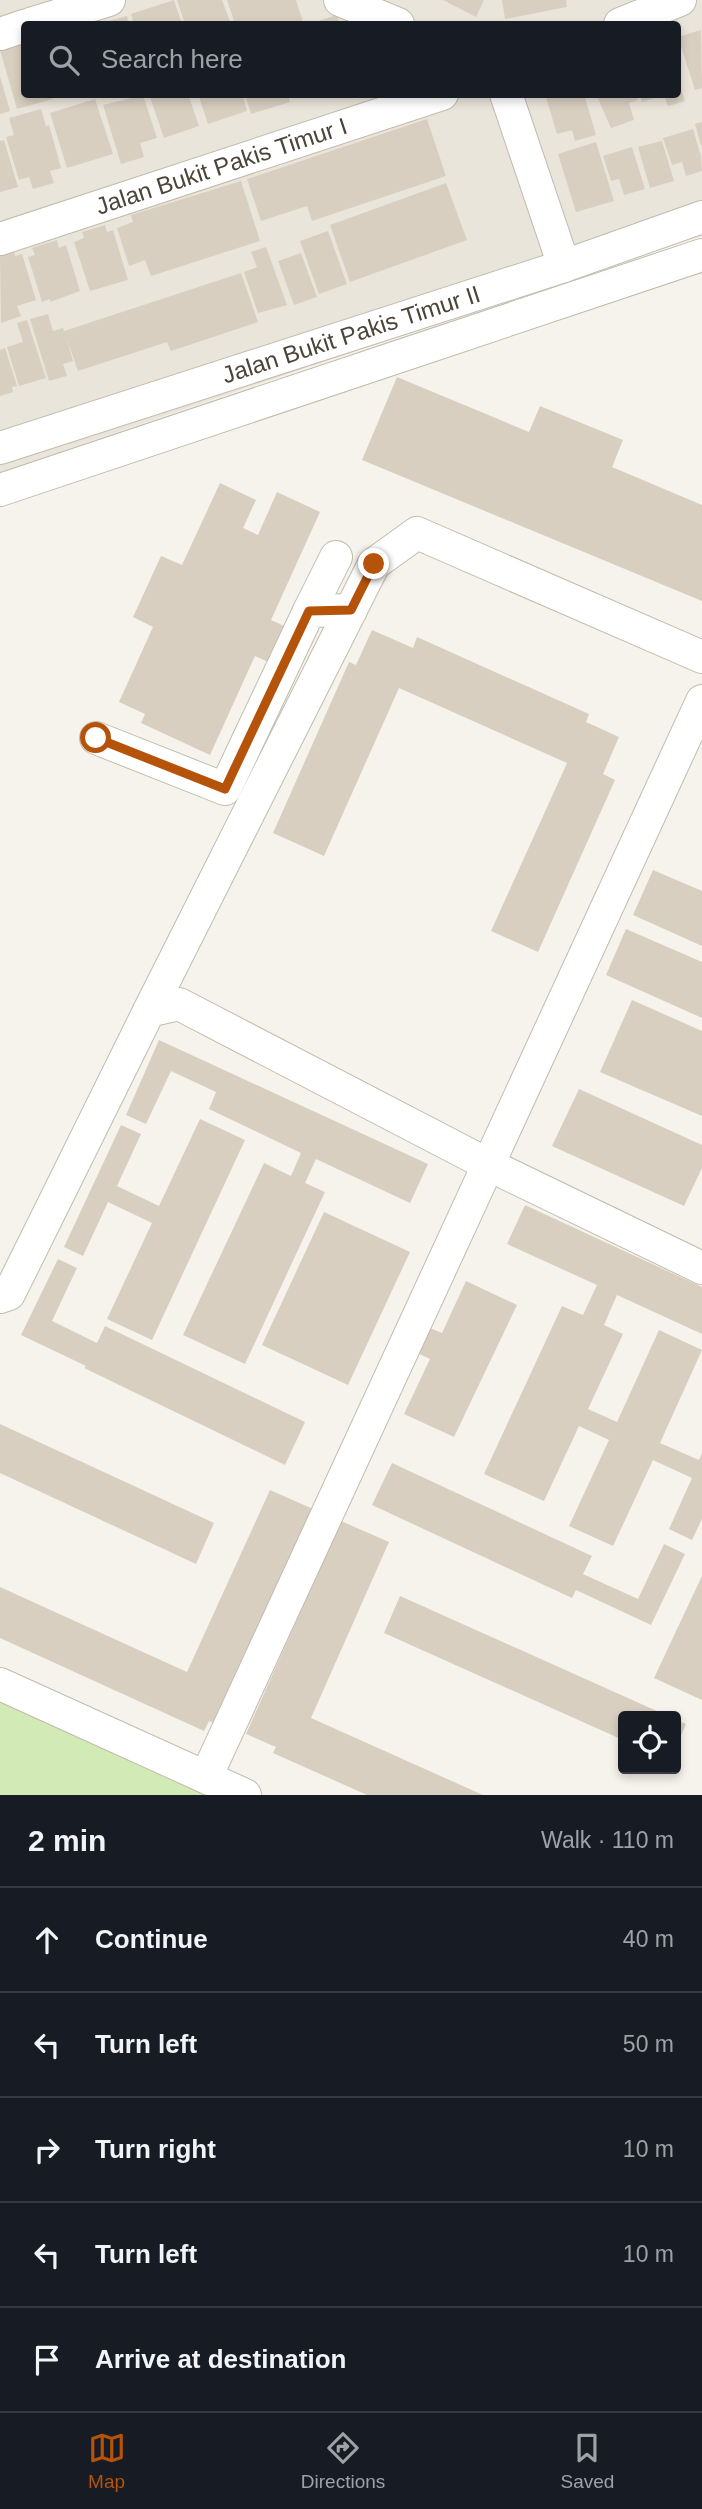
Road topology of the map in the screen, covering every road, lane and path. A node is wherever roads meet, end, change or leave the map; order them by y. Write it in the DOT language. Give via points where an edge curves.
graph roads {
  1 [pos="109,0"];
  2 [pos="340,0"];
  3 [pos="680,0"];
  4 [pos="40,21"];
  5 [pos="389,21"];
  6 [pos="628,21"];
  7 [pos="21,27"];
  8 [pos="0,34"];
  9 [pos="507,98"];
  10 [pos="409,101"];
  11 [pos="702,216"];
  12 [pos="0,239"];
  13 [pos="702,255"];
  14 [pos="564,266"];
  15 [pos="0,448"];
  16 [pos="0,490"];
  17 [pos="337,557"];
  18 [pos="351,610"];
  19 [pos="309,611"];
  20 [pos="702,657"];
  21 [pos="702,701"];
  22 [pos="96,738"];
  23 [pos="149,1011"];
  24 [pos="487,1164"];
  25 [pos="702,1268"];
  26 [pos="0,1297"];
  27 [pos="0,1684"];
  28 [pos="206,1777"];
  29 [pos="245,1795"];
  1 -- 4 [label="street"];
  2 -- 5 [label="street"];
  3 -- 6 [label="street"];
  7 -- 8 [label="street"];
  9 -- 14 [label="street"];
  10 -- 12 [label="street, Jalan Bukit Pakis Timur I"];
  11 -- 14 [label="street, Jalan Bukit Pakis Timur II"];
  13 -- 16 [label="street"];
  14 -- 15 [label="street, Jalan Bukit Pakis Timur II"];
  17 -- 19 [label="street"];
  18 -- 19 [label="street"];
  18 -- 20 [label="street" via="374,564 417,533"];
  18 -- 23 [label="street"];
  19 -- 22 [label="street" via="225,789"];
  21 -- 24 [label="street"];
  23 -- 24 [label="street" via="179,1004"];
  23 -- 26 [label="street" via="9,1294"];
  24 -- 25 [label="street"];
  24 -- 28 [label="street"];
  27 -- 28 [label="street"];
  28 -- 29 [label="street"];
}
